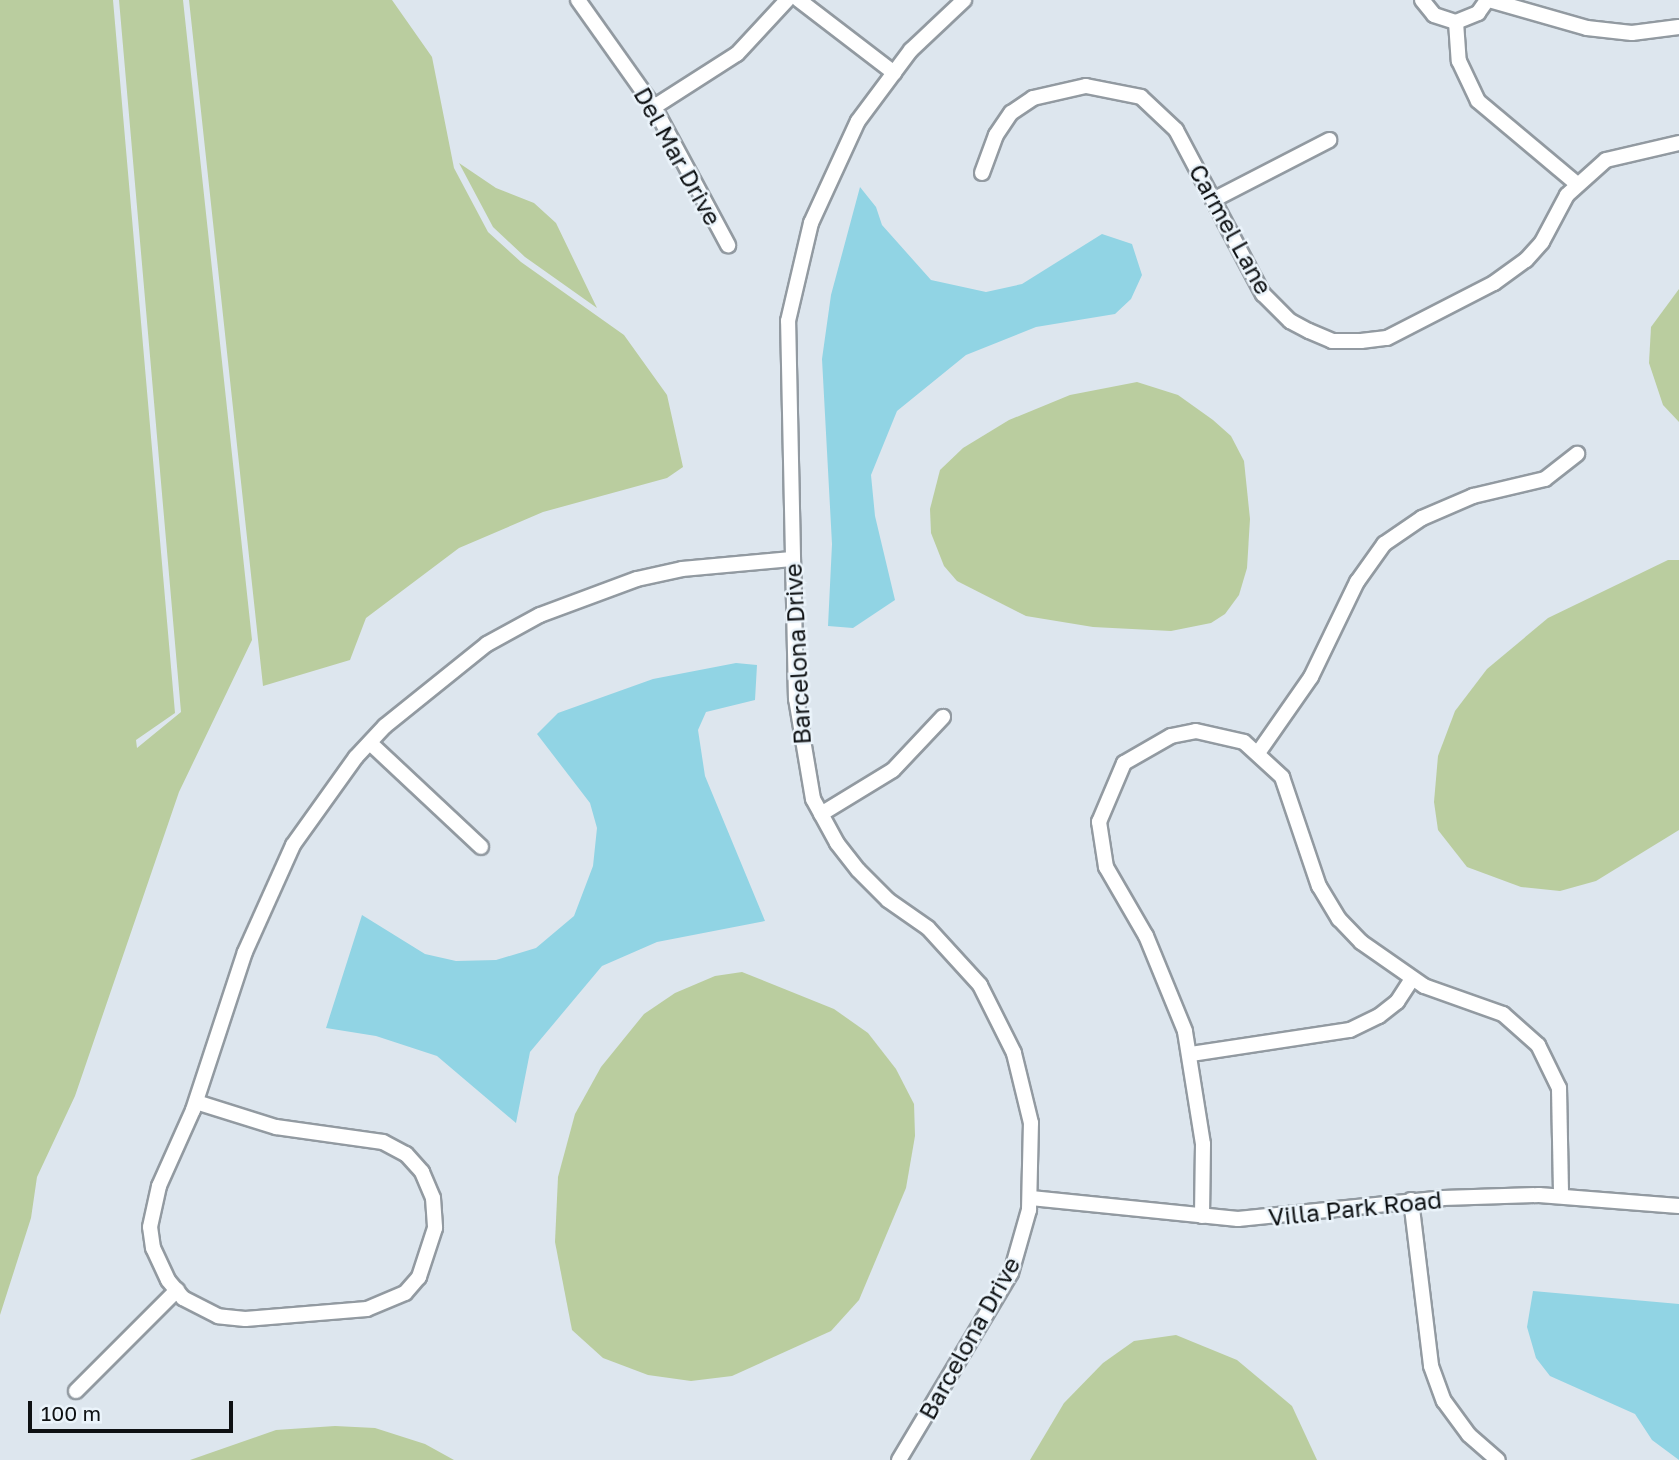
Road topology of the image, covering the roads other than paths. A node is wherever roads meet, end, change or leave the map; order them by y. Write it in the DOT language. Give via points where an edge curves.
graph roads {
  1 [pos="578,0"];
  2 [pos="787,0"];
  3 [pos="799,0"];
  4 [pos="964,0"];
  5 [pos="1422,0"];
  6 [pos="1488,0"];
  7 [pos="1457,22"];
  8 [pos="1679,27"];
  9 [pos="894,73"];
  10 [pos="654,107"];
  11 [pos="1329,140"];
  12 [pos="1679,143"];
  13 [pos="982,173"];
  14 [pos="1577,184"];
  15 [pos="1213,200"];
  16 [pos="728,245"];
  17 [pos="1577,454"];
  18 [pos="792,559"];
  19 [pos="943,717"];
  20 [pos="370,743"];
  21 [pos="1258,753"];
  22 [pos="821,814"];
  23 [pos="481,847"];
  24 [pos="1412,979"];
  25 [pos="1191,1054"];
  26 [pos="196,1102"];
  27 [pos="1561,1196"];
  28 [pos="1031,1198"];
  29 [pos="1411,1200"];
  30 [pos="1679,1206"];
  31 [pos="1202,1216"];
  32 [pos="177,1290"];
  33 [pos="76,1391"];
  34 [pos="900,1460"];
  35 [pos="1498,1460"];
  1 -- 10 [label="street, Del Mar Drive"];
  2 -- 10 [label="street" via="737,54"];
  3 -- 9 [label="street"];
  4 -- 9 [label="street, Barcelona Drive" via="911,50"];
  5 -- 7 [label="street" via="1434,15"];
  6 -- 7 [label="street" via="1478,13"];
  6 -- 8 [label="street" via="1587,28 1632,33"];
  7 -- 14 [label="street" via="1459,61 1478,101"];
  9 -- 18 [label="street, Barcelona Drive" via="858,121 833,168 798,273 788,321 786,388"];
  10 -- 16 [label="street, Del Mar Drive"];
  11 -- 15 [label="street"];
  12 -- 14 [label="street, Carmel Lane" via="1606,160"];
  13 -- 15 [label="street, Carmel Lane" via="996,135 1011,113 1034,98 1086,86 1129,93 1158,110 1176,130"];
  14 -- 15 [label="street, Carmel Lane" via="1542,242 1516,268 1387,338 1361,341 1332,341 1290,321 1263,294"];
  17 -- 21 [label="street" via="1545,479 1473,496 1422,518 1384,544 1357,582 1311,677"];
  18 -- 20 [label="street" via="682,569 595,592 540,615 445,674"];
  18 -- 22 [label="street, Barcelona Drive" via="799,731 807,777"];
  19 -- 22 [label="street" via="893,770"];
  20 -- 23 [label="street"];
  20 -- 26 [label="street" via="293,845 268,895"];
  21 -- 24 [label="street" via="1282,776 1304,850 1339,919 1389,965"];
  21 -- 25 [label="street" via="1220,735 1196,731 1171,736 1124,763 1100,822 1106,867 1168,983"];
  22 -- 28 [label="street, Barcelona Drive" via="858,870 888,900 928,928 980,985 1025,1087 1034,1148"];
  24 -- 25 [label="street" via="1397,1002 1350,1030"];
  24 -- 27 [label="street" via="1503,1014 1538,1045 1559,1087"];
  25 -- 31 [label="street" via="1203,1144"];
  26 -- 32 [label="street" via="159,1186 150,1227 160,1265"];
  26 -- 32 [label="street" via="276,1127 383,1142 406,1154 422,1172 433,1199 435,1228 419,1277 405,1293 367,1309 218,1317 195,1307"];
  27 -- 29 [label="street, Villa Park Road"];
  27 -- 30 [label="street, Villa Park Road"];
  28 -- 31 [label="street, Villa Park Road"];
  28 -- 34 [label="street, Barcelona Drive" via="1011,1273"];
  29 -- 31 [label="street, Villa Park Road" via="1306,1214"];
  29 -- 35 [label="street" via="1431,1366 1444,1401 1469,1435"];
  32 -- 33 [label="street"];
}
